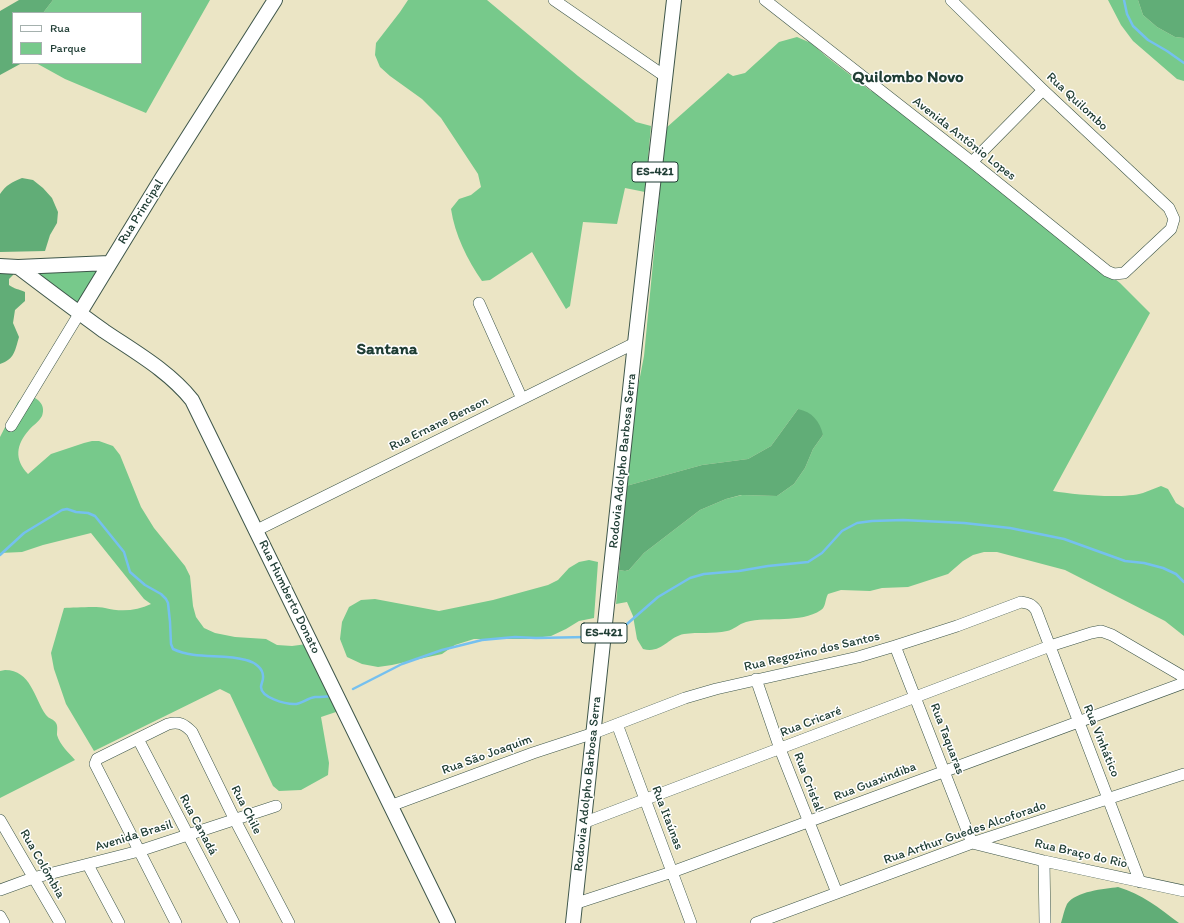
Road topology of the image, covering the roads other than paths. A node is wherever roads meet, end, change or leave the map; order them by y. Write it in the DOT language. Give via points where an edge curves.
graph roads {
  1 [pos="274,0"];
  2 [pos="554,0"];
  3 [pos="674,0"];
  4 [pos="765,0"];
  5 [pos="951,0"];
  6 [pos="666,76"];
  7 [pos="1044,90"];
  8 [pos="972,162"];
  9 [pos="109,263"];
  10 [pos="0,266"];
  11 [pos="18,267"];
  12 [pos="1107,271"];
  13 [pos="478,303"];
  14 [pos="79,314"];
  15 [pos="635,343"];
  16 [pos="522,399"];
  17 [pos="11,426"];
  18 [pos="255,531"];
  19 [pos="1036,610"];
  20 [pos="896,646"];
  21 [pos="1050,646"];
  22 [pos="1184,677"];
  23 [pos="756,680"];
  24 [pos="1184,683"];
  25 [pos="915,698"];
  26 [pos="1079,722"];
  27 [pos="617,724"];
  28 [pos="594,733"];
  29 [pos="138,739"];
  30 [pos="780,749"];
  31 [pos="944,771"];
  32 [pos="1184,774"];
  33 [pos="1109,798"];
  34 [pos="645,800"];
  35 [pos="276,806"];
  36 [pos="390,806"];
  37 [pos="0,820"];
  38 [pos="235,820"];
  39 [pos="808,822"];
  40 [pos="583,823"];
  41 [pos="187,835"];
  42 [pos="972,843"];
  43 [pos="139,850"];
  44 [pos="1044,861"];
  45 [pos="88,865"];
  46 [pos="672,872"];
  47 [pos="34,878"];
  48 [pos="1140,882"];
  49 [pos="0,890"];
  50 [pos="1184,891"];
  51 [pos="837,893"];
  52 [pos="574,904"];
  53 [pos="0,916"];
  54 [pos="4,923"];
  55 [pos="60,923"];
  56 [pos="119,923"];
  57 [pos="176,923"];
  58 [pos="234,923"];
  59 [pos="289,923"];
  60 [pos="448,923"];
  61 [pos="573,923"];
  62 [pos="691,923"];
  63 [pos="756,923"];
  64 [pos="1045,923"];
  1 -- 9 [label="main road, Rua Principal"];
  2 -- 6 [label="street"];
  3 -- 6 [label="main road, Rodovia Adolpho Barbosa Serra / ES-421"];
  4 -- 8 [label="street, Avenida Antônio Lopes"];
  5 -- 7 [label="street, Rua Quilombo"];
  6 -- 15 [label="main road, Rodovia Adolpho Barbosa Serra / ES-421"];
  7 -- 8 [label="street"];
  7 -- 12 [label="street, Rua Quilombo" via="1169,208 1174,219 1171,229 1124,273 1114,274"];
  8 -- 12 [label="street, Avenida Antônio Lopes"];
  9 -- 11 [label="main road"];
  9 -- 14 [label="main road, Rua Principal"];
  10 -- 11 [label="main road"];
  11 -- 14 [label="main road, Rua Humberto Donato"];
  13 -- 16 [label="street"];
  14 -- 17 [label="street, Rua Principal"];
  14 -- 18 [label="main road, Rua Humberto Donato" via="170,377 184,390 198,410"];
  15 -- 16 [label="street, Rua Ernane Benson"];
  15 -- 28 [label="main road, Rodovia Adolpho Barbosa Serra / ES-421"];
  16 -- 18 [label="street, Rua Ernane Benson"];
  18 -- 36 [label="main road, Rua Humberto Donato"];
  19 -- 20 [label="street, Rua Regozino dos Santos" via="1030,604 1021,602"];
  19 -- 21 [label="street, Rua Vinhático"];
  20 -- 23 [label="street, Rua Regozino dos Santos"];
  20 -- 25 [label="street, Rua Taquaras"];
  21 -- 22 [label="street, Rua Cricaré" via="1101,631"];
  21 -- 25 [label="street, Rua Cricaré"];
  21 -- 26 [label="street, Rua Vinhático"];
  23 -- 27 [label="street, Rua Regozino dos Santos" via="684,698"];
  23 -- 30 [label="street, Rua Cristal"];
  24 -- 26 [label="street, Rua Guaxindiba"];
  25 -- 30 [label="street, Rua Cricaré"];
  25 -- 31 [label="street, Rua Taquaras"];
  26 -- 31 [label="street, Rua Guaxindiba"];
  26 -- 33 [label="street, Rua Vinhático"];
  27 -- 28 [label="street, Rua Regozino dos Santos"];
  27 -- 34 [label="street, Rua Itaúnas"];
  28 -- 36 [label="street, Rua São Joaquim"];
  28 -- 40 [label="main road, Rodovia Adolpho Barbosa Serra / ES-421"];
  29 -- 38 [label="street, Rua Chile" via="168,724 176,722 186,726 192,732"];
  29 -- 41 [label="street, Rua Canadá"];
  29 -- 43 [label="street" via="97,759 95,764"];
  30 -- 34 [label="street, Rua Cricaré"];
  30 -- 39 [label="street, Rua Cristal"];
  31 -- 39 [label="street, Rua Guaxindiba"];
  31 -- 42 [label="street, Rua Taquaras"];
  32 -- 33 [label="street, Rua Arthur Guedes Alcoforado"];
  33 -- 42 [label="street, Rua Arthur Guedes Alcoforado"];
  33 -- 48 [label="street, Rua Vinhático"];
  34 -- 40 [label="street, Rua Cricaré"];
  34 -- 46 [label="street, Rua Itaúnas"];
  35 -- 38 [label="street, Avenida Brasil"];
  36 -- 60 [label="main road, Rua Humberto Donato"];
  37 -- 47 [label="street, Rua Colômbia"];
  38 -- 41 [label="street, Avenida Brasil"];
  38 -- 59 [label="street, Rua Chile"];
  39 -- 46 [label="street, Rua Guaxindiba"];
  39 -- 51 [label="street, Rua Cristal"];
  40 -- 52 [label="main road, Rodovia Adolpho Barbosa Serra / ES-421"];
  41 -- 43 [label="street, Avenida Brasil"];
  41 -- 58 [label="street, Rua Canadá"];
  42 -- 44 [label="street, Rua Braço do Rio"];
  42 -- 51 [label="street, Rua Arthur Guedes Alcoforado"];
  43 -- 45 [label="street, Avenida Brasil"];
  43 -- 57 [label="street"];
  44 -- 48 [label="street, Rua Braço do Rio"];
  44 -- 64 [label="street"];
  45 -- 47 [label="street, Avenida Brasil"];
  45 -- 56 [label="street"];
  46 -- 52 [label="street, Rua Guaxindiba"];
  46 -- 62 [label="street, Rua Itaúnas"];
  47 -- 49 [label="street, Avenida Brasil"];
  47 -- 55 [label="street, Rua Colômbia"];
  48 -- 50 [label="street, Rua Braço do Rio"];
  51 -- 63 [label="street, Rua Arthur Guedes Alcoforado"];
  52 -- 61 [label="main road, Rodovia Adolpho Barbosa Serra / ES-421"];
  53 -- 54 [label="street"];
}
